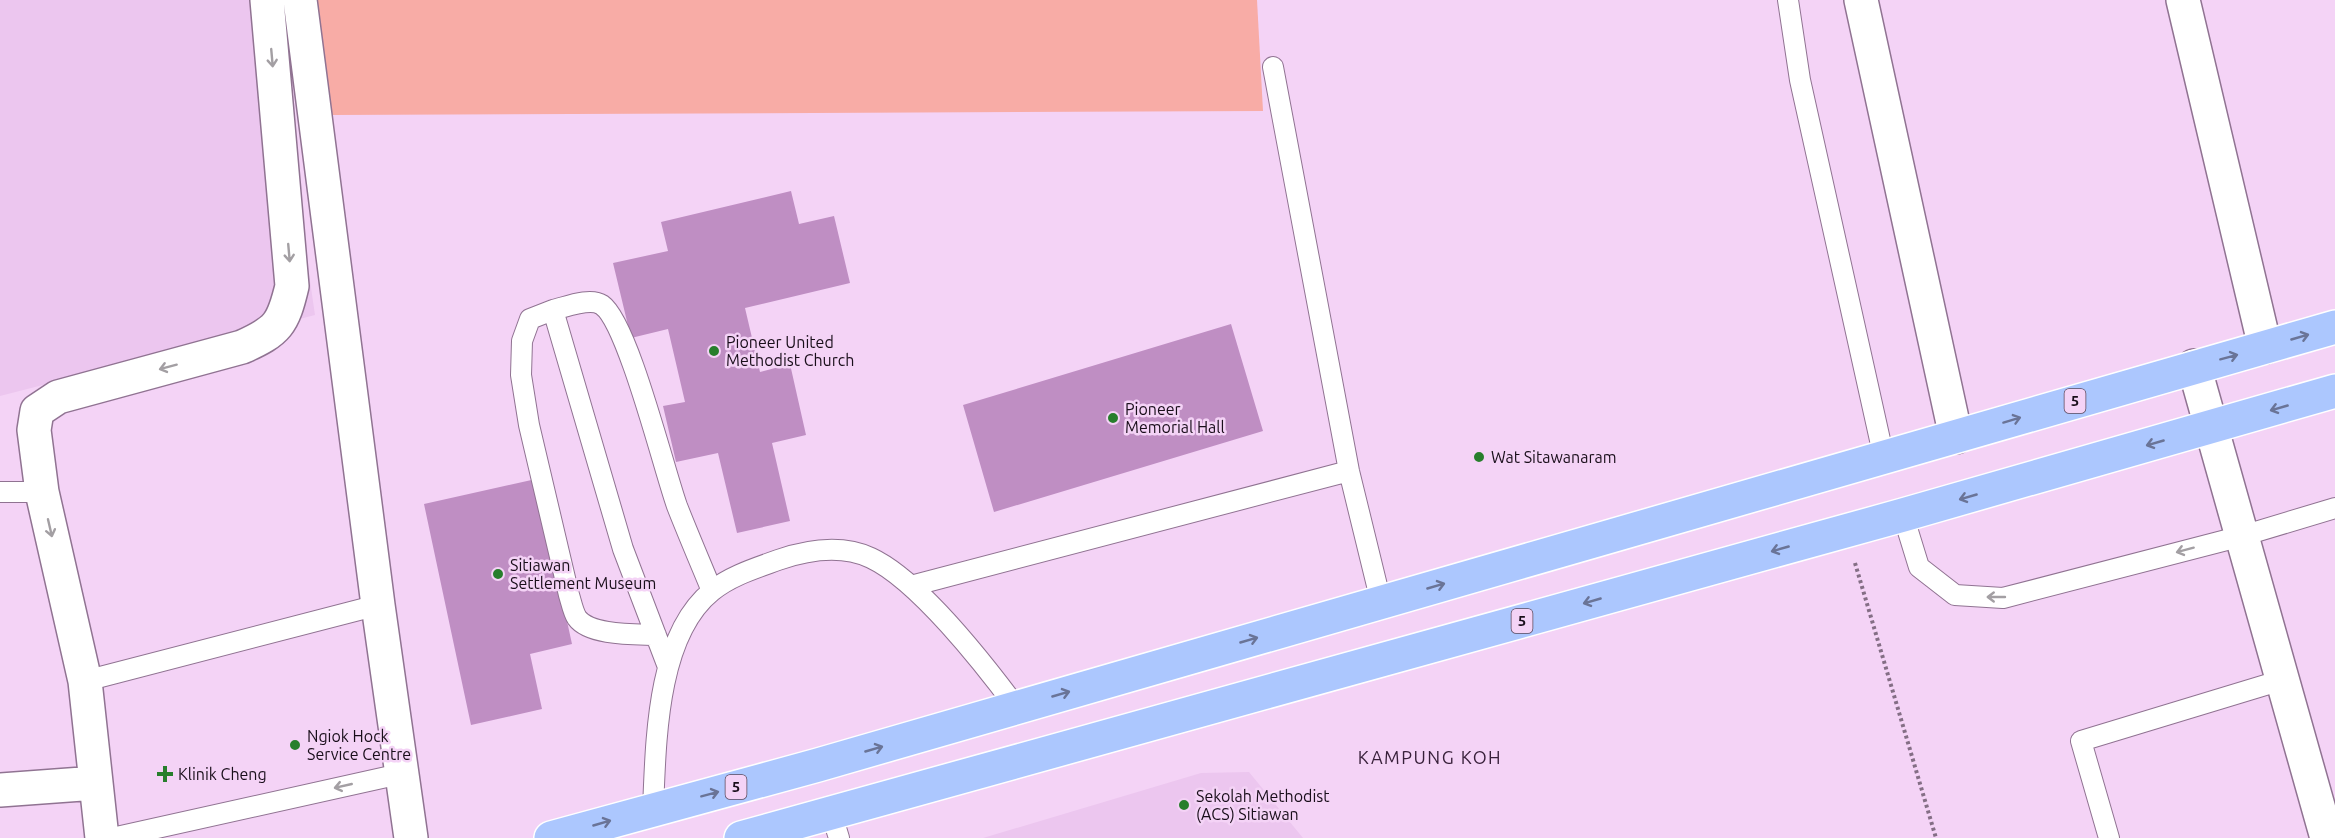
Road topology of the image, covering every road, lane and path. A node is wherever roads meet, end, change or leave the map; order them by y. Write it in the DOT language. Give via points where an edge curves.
graph roads {
  1 [pos="267,0"];
  2 [pos="300,0"];
  3 [pos="1788,0"];
  4 [pos="1861,0"];
  5 [pos="2183,0"];
  6 [pos="1273,68"];
  7 [pos="553,310"];
  8 [pos="2335,327"];
  9 [pos="2265,347"];
  10 [pos="2194,366"];
  11 [pos="2335,391"];
  12 [pos="2211,427"];
  13 [pos="1956,437"];
  14 [pos="1884,458"];
  15 [pos="1349,471"];
  16 [pos="0,492"];
  17 [pos="42,492"];
  18 [pos="2335,508"];
  19 [pos="1903,515"];
  20 [pos="1845,531"];
  21 [pos="2242,536"];
  22 [pos="911,586"];
  23 [pos="712,591"];
  24 [pos="1381,603"];
  25 [pos="378,605"];
  26 [pos="656,635"];
  27 [pos="668,667"];
  28 [pos="2282,680"];
  29 [pos="85,681"];
  30 [pos="1016,707"];
  31 [pos="818,765"];
  32 [pos="400,774"];
  33 [pos="96,783"];
  34 [pos="0,790"];
  35 [pos="653,809"];
  36 [pos="835,825"];
  37 [pos="102,838"];
  38 [pos="112,838"];
  39 [pos="411,838"];
  40 [pos="550,838"];
  41 [pos="741,838"];
  42 [pos="1935,838"];
  43 [pos="2109,838"];
  44 [pos="2327,838"];
  1 -- 17 [label="street, one-way" via="292,286 284,316 267,336 242,347 58,397 37,411 34,430"];
  2 -- 25 [label="street"];
  3 -- 14 [label="lane" via="1800,80"];
  4 -- 13 [label="street"];
  5 -- 9 [label="street"];
  6 -- 15 [label="lane"];
  7 -- 23 [label="lane" via="594,303 603,306 615,325 629,354 677,505"];
  7 -- 26 [label="lane" via="623,549"];
  7 -- 26 [label="lane" via="530,319 522,341 521,375 569,595 577,618 587,625 616,634"];
  9 -- 8 [label="highway, 5, one-way"];
  10 -- 9 [label="highway, 5, one-way"];
  10 -- 12 [label="street"];
  13 -- 10 [label="highway, 5, one-way"];
  11 -- 12 [label="highway, 5, one-way"];
  12 -- 19 [label="highway, 5, one-way"];
  12 -- 21 [label="street"];
  13 -- 14 [label="highway, 5"];
  24 -- 14 [label="highway, 5, one-way"];
  15 -- 22 [label="lane"];
  15 -- 24 [label="lane"];
  16 -- 17 [label="lane"];
  17 -- 29 [label="street, one-way"];
  18 -- 21 [label="lane"];
  19 -- 20 [label="highway, 5"];
  21 -- 19 [label="lane, one-way" via="2003,598 1955,595 1919,567"];
  20 -- 36 [label="highway, 5, one-way"];
  20 -- 42 [label="path"];
  21 -- 28 [label="street"];
  22 -- 23 [label="lane" via="870,558 832,549 800,552 760,566"];
  22 -- 30 [label="lane"];
  23 -- 27 [label="lane" via="684,622"];
  30 -- 24 [label="highway, 5, one-way"];
  25 -- 29 [label="lane"];
  25 -- 32 [label="street"];
  26 -- 27 [label="lane"];
  27 -- 35 [label="lane" via="655,761"];
  28 -- 43 [label="lane" via="2081,741"];
  28 -- 44 [label="street"];
  29 -- 33 [label="street"];
  31 -- 30 [label="highway, 5, one-way"];
  35 -- 31 [label="highway, 5, one-way"];
  31 -- 36 [label="highway"];
  32 -- 38 [label="lane, one-way"];
  32 -- 39 [label="street"];
  33 -- 34 [label="street"];
  33 -- 37 [label="street"];
  40 -- 35 [label="highway, 5, one-way"];
  36 -- 41 [label="highway, 5"];
}
